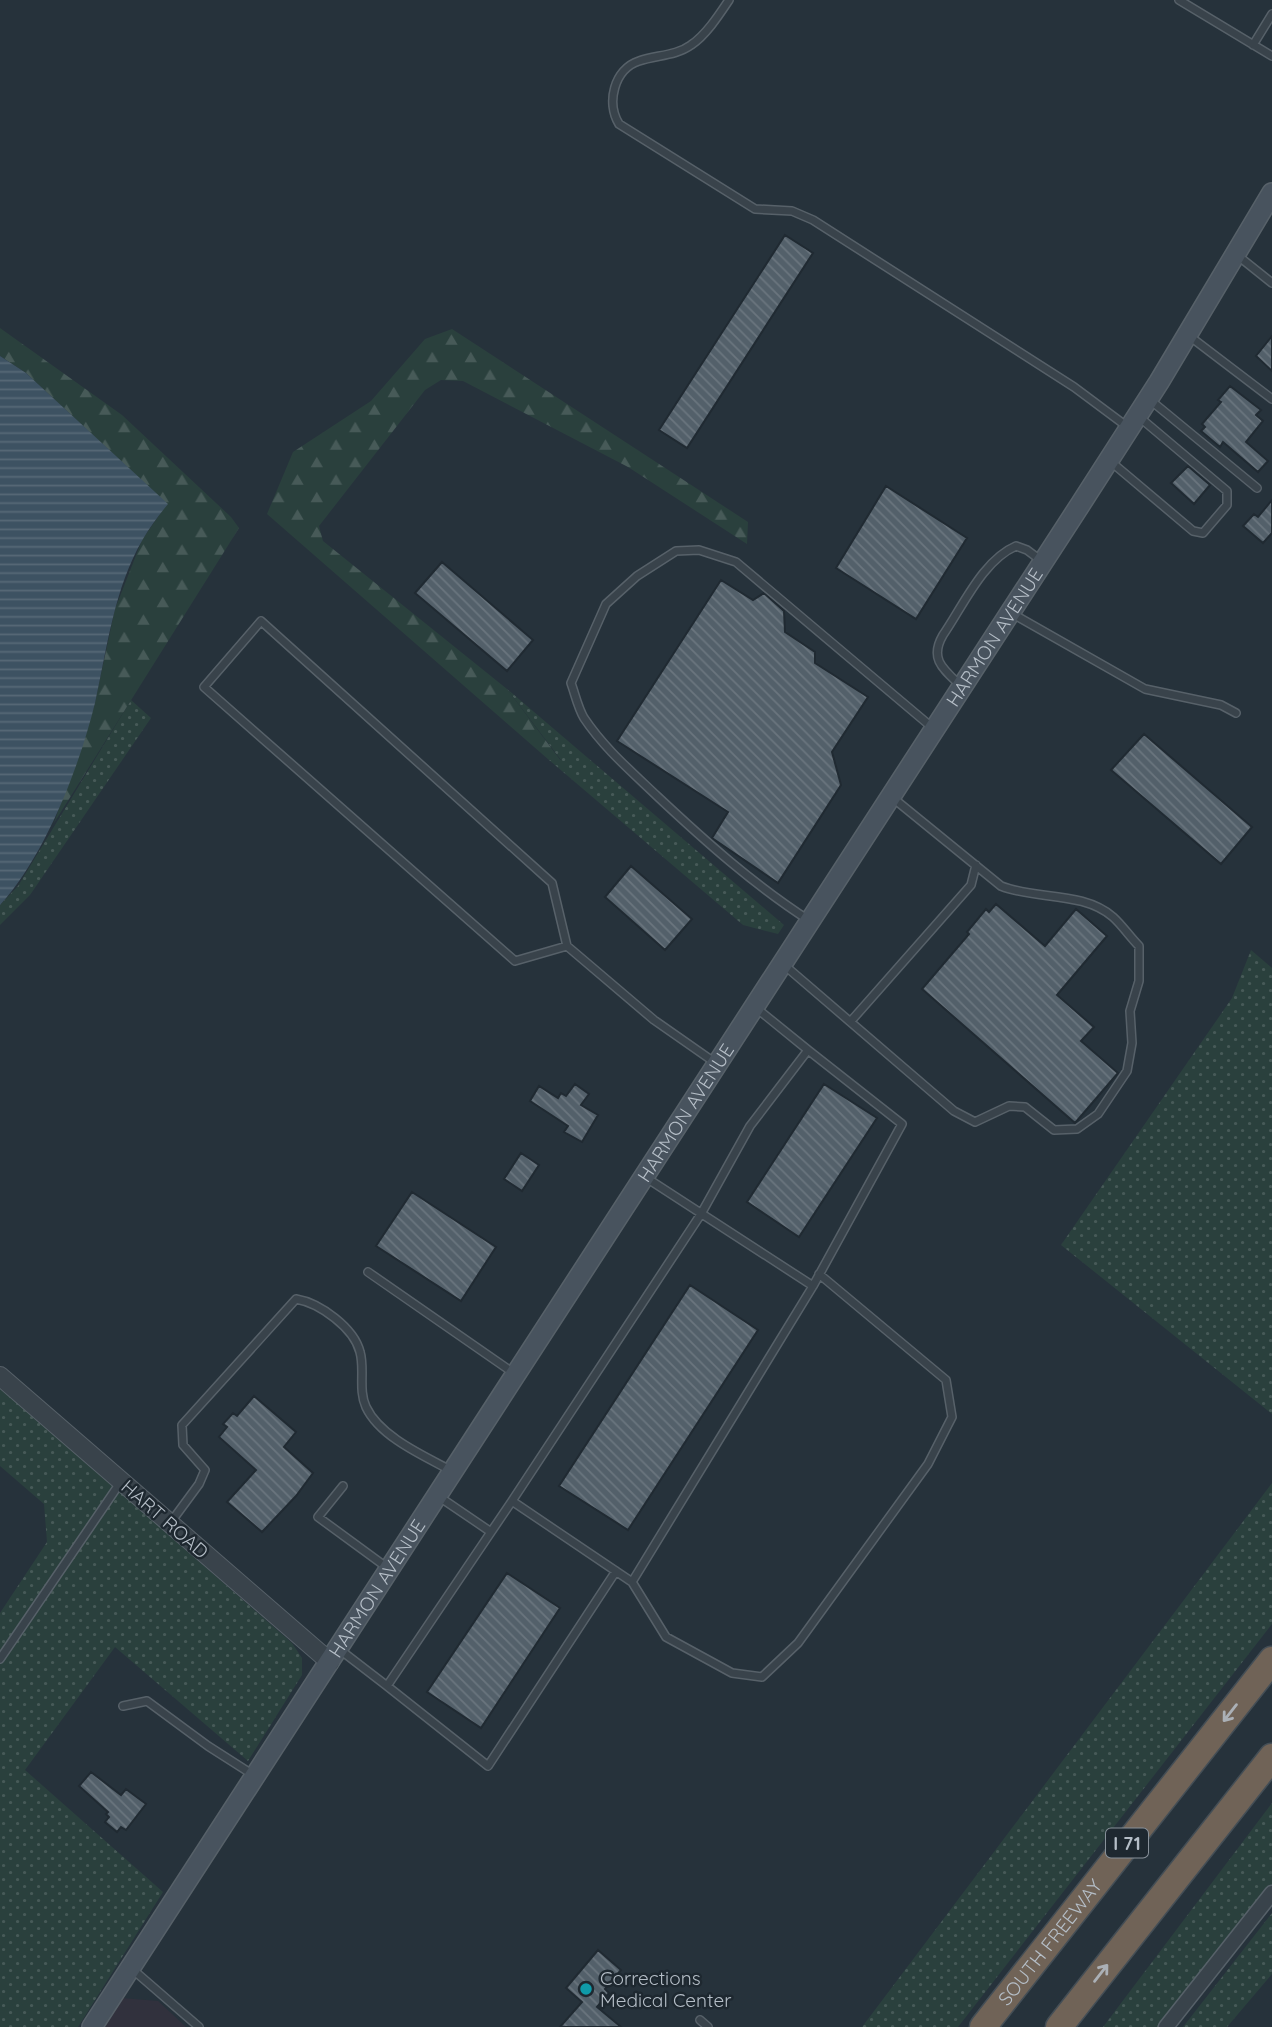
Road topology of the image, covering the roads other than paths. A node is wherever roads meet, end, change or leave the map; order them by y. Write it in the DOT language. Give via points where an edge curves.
graph roads {
  1 [pos="729,0"];
  2 [pos="1179,0"];
  3 [pos="1272,14"];
  4 [pos="1254,45"];
  5 [pos="1272,56"];
  6 [pos="1272,193"];
  7 [pos="1235,254"];
  8 [pos="1272,283"];
  9 [pos="1187,334"];
  10 [pos="1272,399"];
  11 [pos="1138,414"];
  12 [pos="1109,460"];
  13 [pos="1257,488"];
  14 [pos="1043,562"];
  15 [pos="1011,612"];
  16 [pos="962,687"];
  17 [pos="1237,713"];
  18 [pos="935,730"];
  19 [pos="892,797"];
  20 [pos="976,865"];
  21 [pos="810,922"];
  22 [pos="567,946"];
  23 [pos="783,964"];
  24 [pos="755,1006"];
  25 [pos="850,1021"];
  26 [pos="808,1050"];
  27 [pos="717,1065"];
  28 [pos="644,1177"];
  29 [pos="701,1214"];
  30 [pos="368,1272"];
  31 [pos="819,1274"];
  32 [pos="813,1286"];
  33 [pos="515,1374"];
  34 [pos="0,1376"];
  35 [pos="453,1472"];
  36 [pos="121,1481"];
  37 [pos="343,1486"];
  38 [pos="437,1496"];
  39 [pos="512,1501"];
  40 [pos="170,1523"];
  41 [pos="491,1532"];
  42 [pos="390,1569"];
  43 [pos="616,1571"];
  44 [pos="632,1582"];
  45 [pos="335,1655"];
  46 [pos="0,1659"];
  47 [pos="1272,1660"];
  48 [pos="387,1686"];
  49 [pos="122,1706"];
  50 [pos="1272,1757"];
  51 [pos="256,1776"];
  52 [pos="1272,1893"];
  53 [pos="131,1967"];
  54 [pos="700,2020"];
  55 [pos="92,2027"];
  56 [pos="199,2027"];
  57 [pos="708,2027"];
  58 [pos="983,2027"];
  59 [pos="1059,2027"];
  60 [pos="1166,2027"];
  1 -- 11 [label="lane" via="691,45 637,61 627,69 612,98 619,124 742,203 755,209 792,211 813,220 1074,387"];
  2 -- 4 [label="lane"];
  3 -- 4 [label="lane"];
  4 -- 5 [label="lane"];
  6 -- 7 [label="main road, HARMON AVENUE"];
  7 -- 8 [label="lane"];
  7 -- 9 [label="main road, HARMON AVENUE"];
  9 -- 10 [label="lane"];
  9 -- 11 [label="main road, HARMON AVENUE"];
  11 -- 12 [label="main road, HARMON AVENUE"];
  11 -- 12 [label="lane" via="1213,477 1227,492 1227,505 1203,533 1194,531"];
  11 -- 13 [label="lane"];
  12 -- 14 [label="main road, HARMON AVENUE"];
  14 -- 15 [label="main road, HARMON AVENUE"];
  14 -- 16 [label="lane" via="1016,546 1005,551 943,635 936,657 940,667"];
  15 -- 16 [label="main road, HARMON AVENUE"];
  15 -- 17 [label="lane" via="1145,689 1221,705"];
  16 -- 18 [label="main road, HARMON AVENUE"];
  18 -- 19 [label="main road, HARMON AVENUE"];
  18 -- 21 [label="lane" via="736,562 699,550 676,551 637,576 606,604 571,683 582,715 610,751 704,842"];
  19 -- 20 [label="lane"];
  19 -- 21 [label="main road, HARMON AVENUE"];
  20 -- 25 [label="lane" via="971,885"];
  20 -- 25 [label="lane" via="1001,886 1020,894 1087,903 1100,909 1139,946 1127,1070 1098,1114 1077,1129 1054,1130 1025,1107 1009,1106 975,1122 954,1111"];
  21 -- 23 [label="main road, HARMON AVENUE"];
  22 -- 22 [label="lane" via="515,961 204,687 261,621 552,883"];
  22 -- 27 [label="lane" via="654,1020"];
  23 -- 24 [label="main road, HARMON AVENUE"];
  23 -- 25 [label="lane"];
  24 -- 26 [label="lane"];
  24 -- 27 [label="main road, HARMON AVENUE"];
  26 -- 29 [label="lane" via="750,1126"];
  26 -- 31 [label="lane" via="902,1124"];
  27 -- 28 [label="main road, HARMON AVENUE"];
  28 -- 29 [label="lane"];
  28 -- 33 [label="main road, HARMON AVENUE"];
  29 -- 32 [label="lane"];
  29 -- 39 [label="lane"];
  30 -- 33 [label="lane"];
  31 -- 32 [label="lane"];
  31 -- 44 [label="lane" via="946,1380 952,1417 928,1464 798,1643 762,1677 732,1674 666,1637"];
  32 -- 44 [label="lane"];
  33 -- 35 [label="main road, HARMON AVENUE"];
  34 -- 36 [label="street, HART ROAD"];
  35 -- 38 [label="main road, HARMON AVENUE"];
  35 -- 40 [label="lane" via="380,1426 365,1406 360,1352 350,1332 310,1301 296,1299 182,1424 183,1445 205,1470"];
  36 -- 40 [label="street, HART ROAD"];
  36 -- 46 [label="lane"];
  37 -- 42 [label="lane" via="318,1517"];
  38 -- 41 [label="lane"];
  38 -- 42 [label="main road, HARMON AVENUE"];
  39 -- 41 [label="lane"];
  39 -- 43 [label="lane"];
  40 -- 45 [label="street, HART ROAD"];
  41 -- 48 [label="lane"];
  42 -- 45 [label="main road, HARMON AVENUE"];
  43 -- 44 [label="lane"];
  43 -- 48 [label="lane" via="488,1766"];
  45 -- 48 [label="lane"];
  45 -- 51 [label="main road, HARMON AVENUE"];
  47 -- 58 [label="highway, SOUTH FREEWAY / I 71, one-way"];
  49 -- 51 [label="lane" via="147,1701"];
  59 -- 50 [label="highway, one-way"];
  51 -- 53 [label="main road, HARMON AVENUE"];
  52 -- 60 [label="street"];
  53 -- 55 [label="main road, HARMON AVENUE"];
  53 -- 56 [label="lane"];
  54 -- 57 [label="lane"];
}
